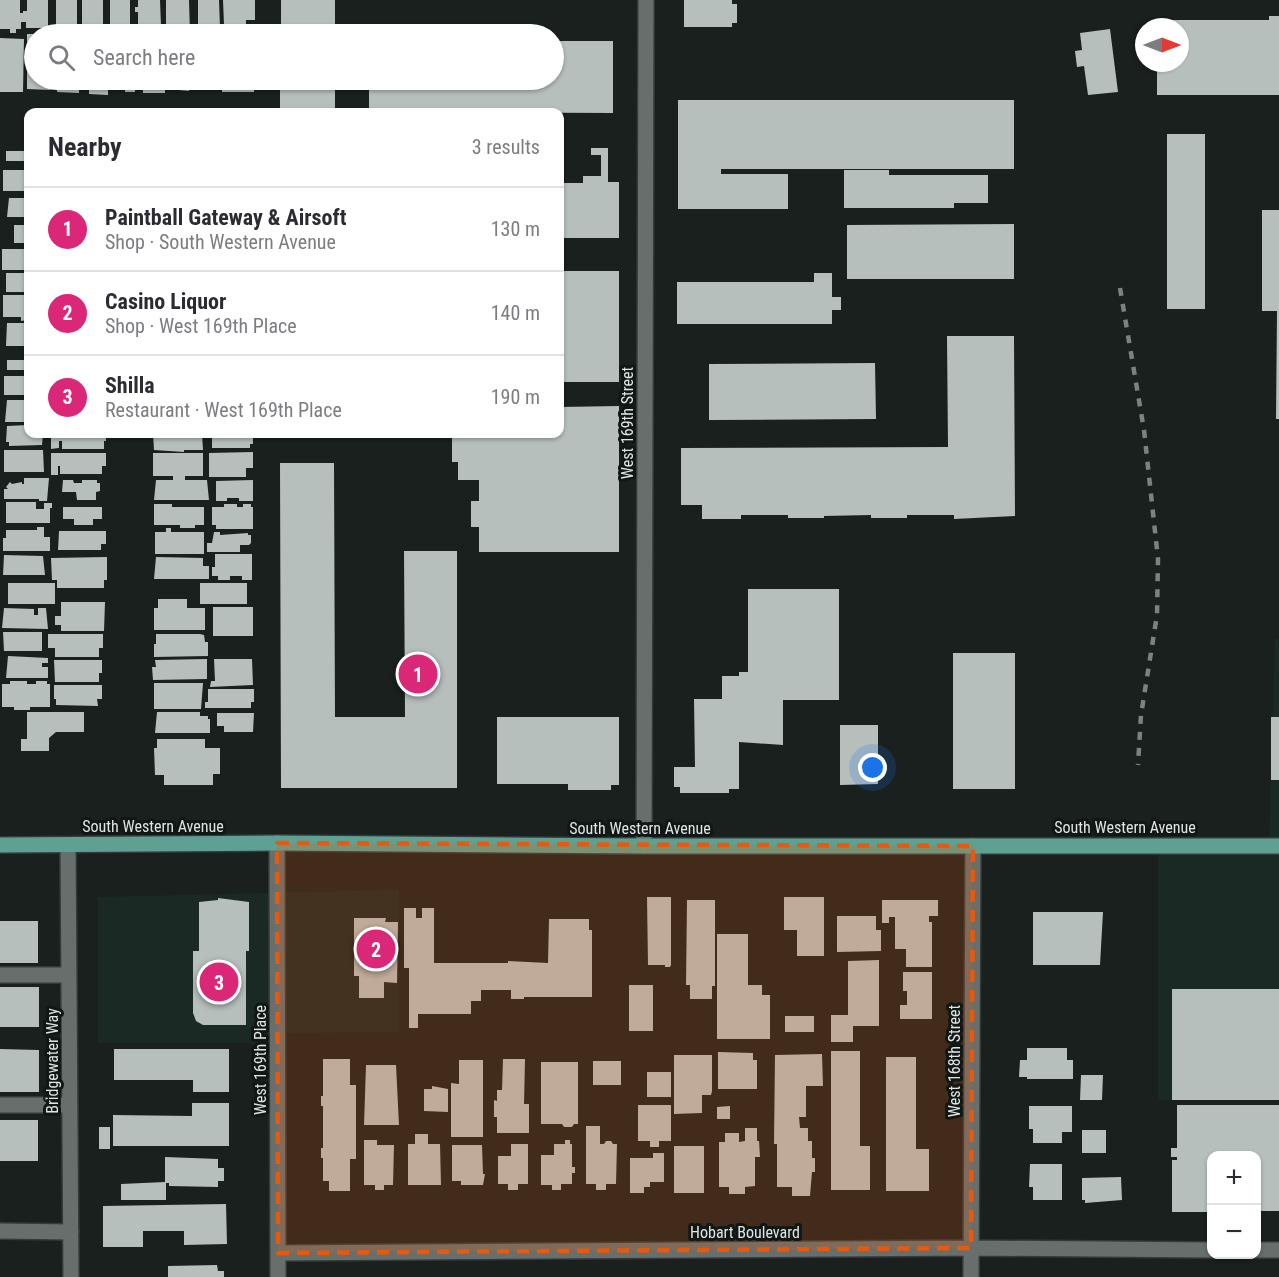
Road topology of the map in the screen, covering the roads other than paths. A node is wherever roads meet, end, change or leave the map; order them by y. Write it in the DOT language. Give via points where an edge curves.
graph roads {
  1 [pos="646,0"];
  2 [pos="278,843"];
  3 [pos="0,845"];
  4 [pos="68,845"];
  5 [pos="644,846"];
  6 [pos="973,846"];
  7 [pos="1279,846"];
  8 [pos="0,975"];
  9 [pos="69,975"];
  10 [pos="0,1105"];
  11 [pos="70,1105"];
  12 [pos="0,1230"];
  13 [pos="71,1232"];
  14 [pos="971,1248"];
  15 [pos="1207,1250"];
  16 [pos="1261,1250"];
  17 [pos="1279,1250"];
  18 [pos="278,1253"];
  19 [pos="71,1277"];
  20 [pos="278,1277"];
  21 [pos="971,1277"];
  1 -- 5 [label="street, West 169th Street"];
  2 -- 4 [label="main road, South Western Avenue"];
  2 -- 5 [label="main road, South Western Avenue"];
  2 -- 18 [label="street, West 169th Place"];
  3 -- 4 [label="main road, South Western Avenue"];
  4 -- 9 [label="street, Bridgewater Way"];
  5 -- 6 [label="main road, South Western Avenue"];
  6 -- 7 [label="main road, South Western Avenue"];
  6 -- 14 [label="street, West 168th Street"];
  8 -- 9 [label="street"];
  9 -- 11 [label="street, Bridgewater Way"];
  10 -- 11 [label="street"];
  11 -- 13 [label="street, Bridgewater Way"];
  12 -- 13 [label="street"];
  13 -- 19 [label="street, Bridgewater Way"];
  14 -- 15 [label="street, Hobart Boulevard"];
  14 -- 18 [label="street, Hobart Boulevard"];
  14 -- 21 [label="street, West 168th Street"];
  16 -- 17 [label="street"];
  18 -- 20 [label="street, West 169th Place"];
}
